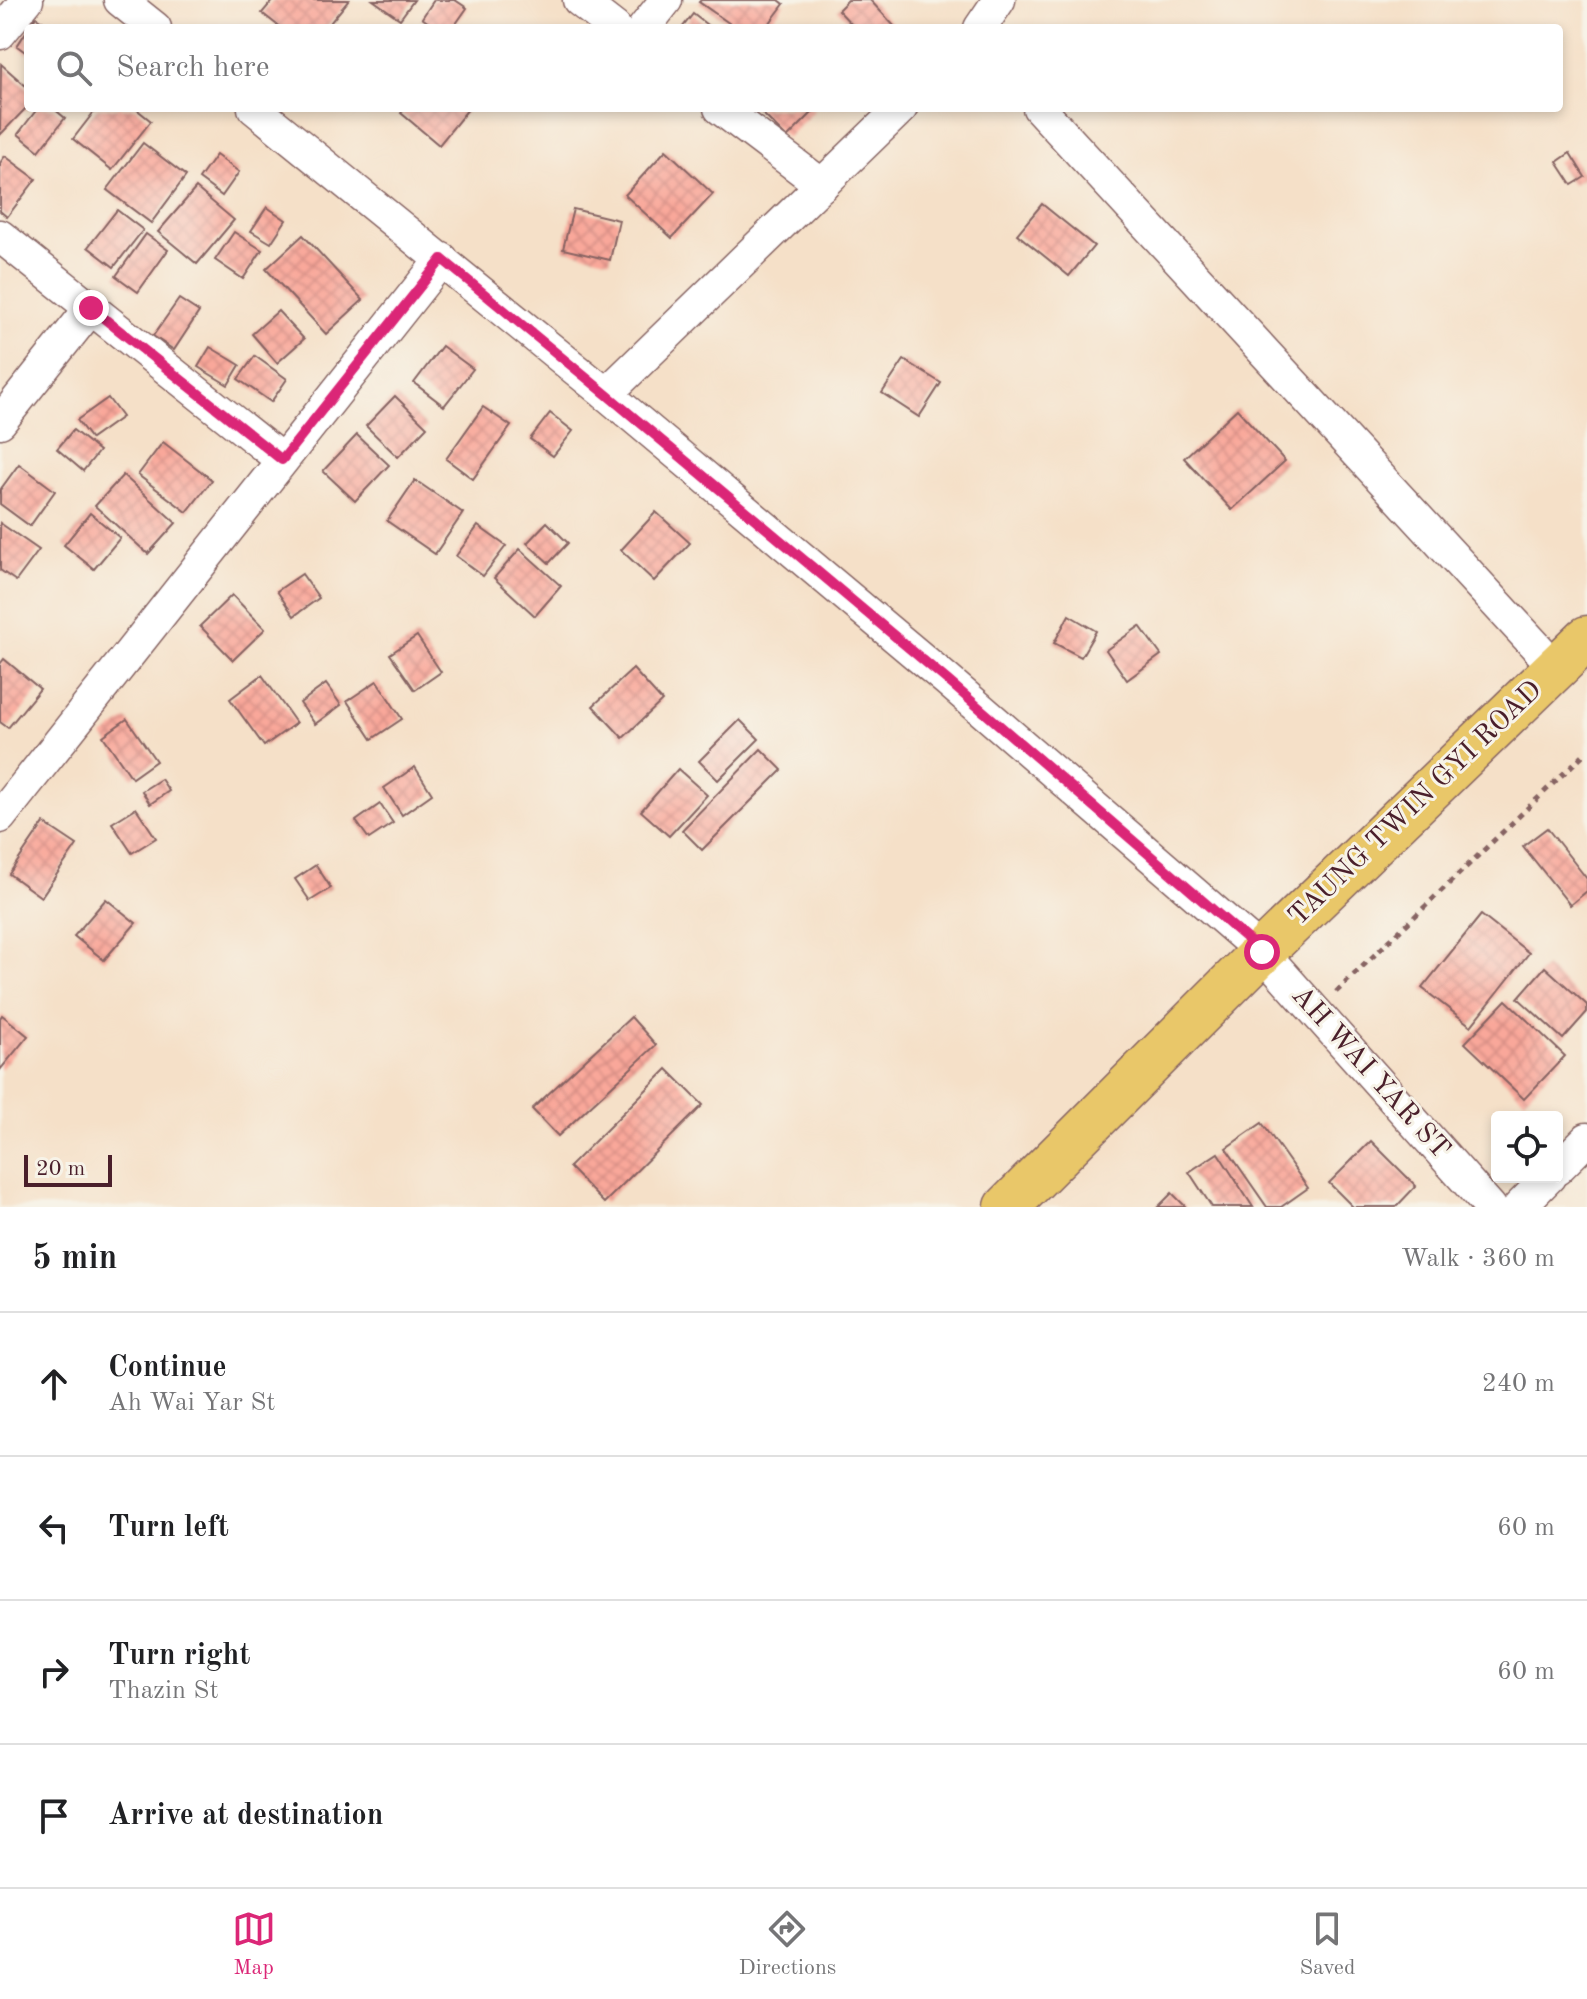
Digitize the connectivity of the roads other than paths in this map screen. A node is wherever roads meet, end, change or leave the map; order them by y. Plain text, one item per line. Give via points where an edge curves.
1 (27, 0) edge
2 (120, 0) edge
3 (579, 0) edge
4 (666, 0) edge
5 (999, 0) edge
6 (150, 24) edge
7 (610, 24) edge
8 (647, 24) edge
9 (983, 24) edge
10 (0, 33) edge
11 (259, 112) edge
12 (725, 112) edge
13 (897, 112) edge
14 (1043, 112) edge
15 (822, 185) junction
16 (0, 236) edge
17 (442, 259) junction
18 (91, 308) junction
19 (606, 394) junction
20 (0, 422) edge
21 (282, 460) junction
22 (1572, 653) edge
23 (0, 817) edge
24 (1262, 952) junction
25 (1587, 1139) edge
26 (1563, 1163) edge
27 (1543, 1183) edge
28 (1007, 1207) edge
29 (1490, 1207) edge
30 (1519, 1207) edge

1 - 10 street
2 - 6 street
3 - 7 street
4 - 8 street
5 - 9 street
11 - 17 street, AH WAI YAR ST
12 - 15 street
13 - 15 street
14 - 22 street
15 - 19 street
16 - 18 street
17 - 19 street, AH WAI YAR ST
17 - 21 street
18 - 20 street
18 - 21 street
19 - 24 street, AH WAI YAR ST
21 - 23 street
22 - 24 highway, TAUNG TWIN GYI ROAD
24 - 28 highway, TAUNG TWIN GYI ROAD
24 - 29 street, AH WAI YAR ST
25 - 26 street
27 - 30 street

